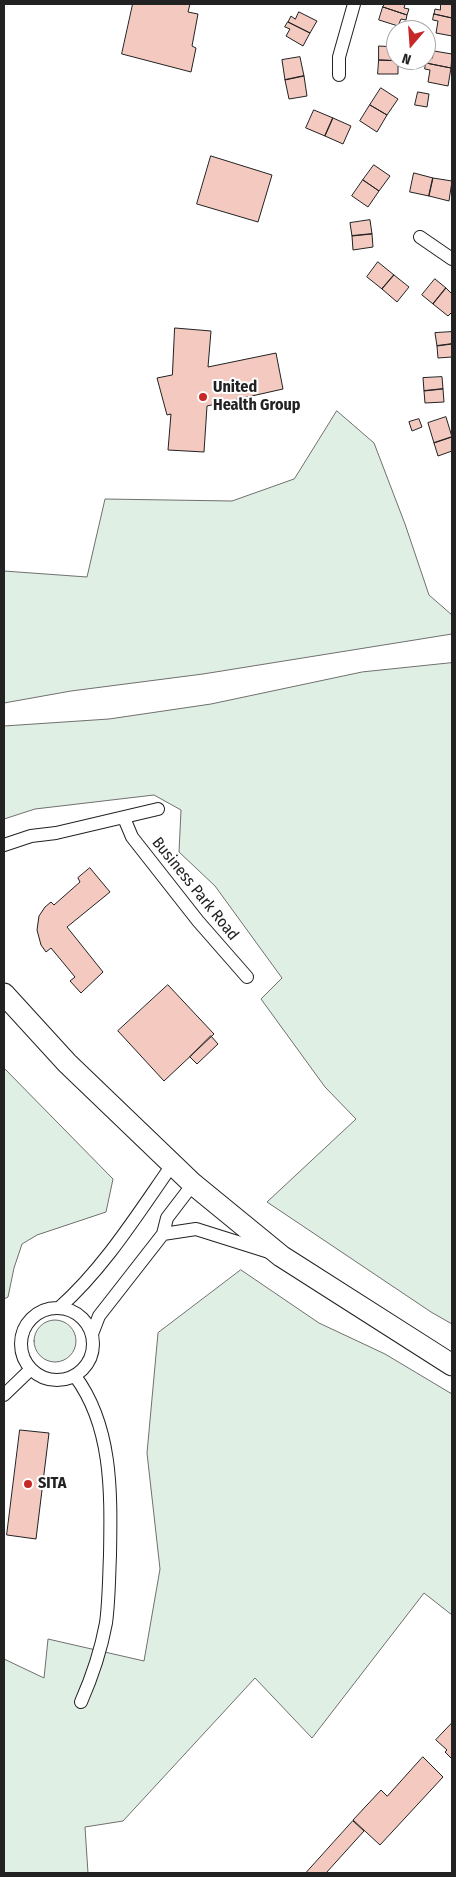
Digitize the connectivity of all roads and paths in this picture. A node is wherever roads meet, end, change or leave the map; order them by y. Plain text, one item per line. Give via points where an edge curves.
1 (354, 4) edge
2 (339, 75) dead end
3 (420, 237) dead end
4 (452, 259) edge
5 (158, 809) dead end
6 (124, 818) junction
7 (4, 845) edge
8 (247, 977) dead end
9 (4, 994) edge
10 (172, 1165) junction
11 (193, 1184) junction
12 (163, 1234) junction
13 (281, 1256) junction
14 (59, 1308) junction
15 (92, 1334) junction
16 (452, 1365) edge
17 (30, 1369) junction
18 (75, 1376) junction
19 (4, 1395) edge
20 (81, 1702) dead end

1 - 2 street via 339,57
3 - 4 street
5 - 6 street
6 - 7 street via 31,836
6 - 8 street, Business Park Road via 132,837
9 - 10 main road via 67,1063
10 - 11 main road
10 - 14 street via 115,1247 80,1290
11 - 12 street via 168,1218
11 - 13 main road
12 - 13 street via 196,1229
12 - 15 street via 99,1316
13 - 16 main road
14 - 15 street via 79,1316
14 - 17 street via 37,1314 26,1325 21,1348
15 - 18 street via 90,1358
17 - 18 street via 51,1380
17 - 19 street
18 - 20 street via 104,1440 111,1512 106,1622 92,1678

